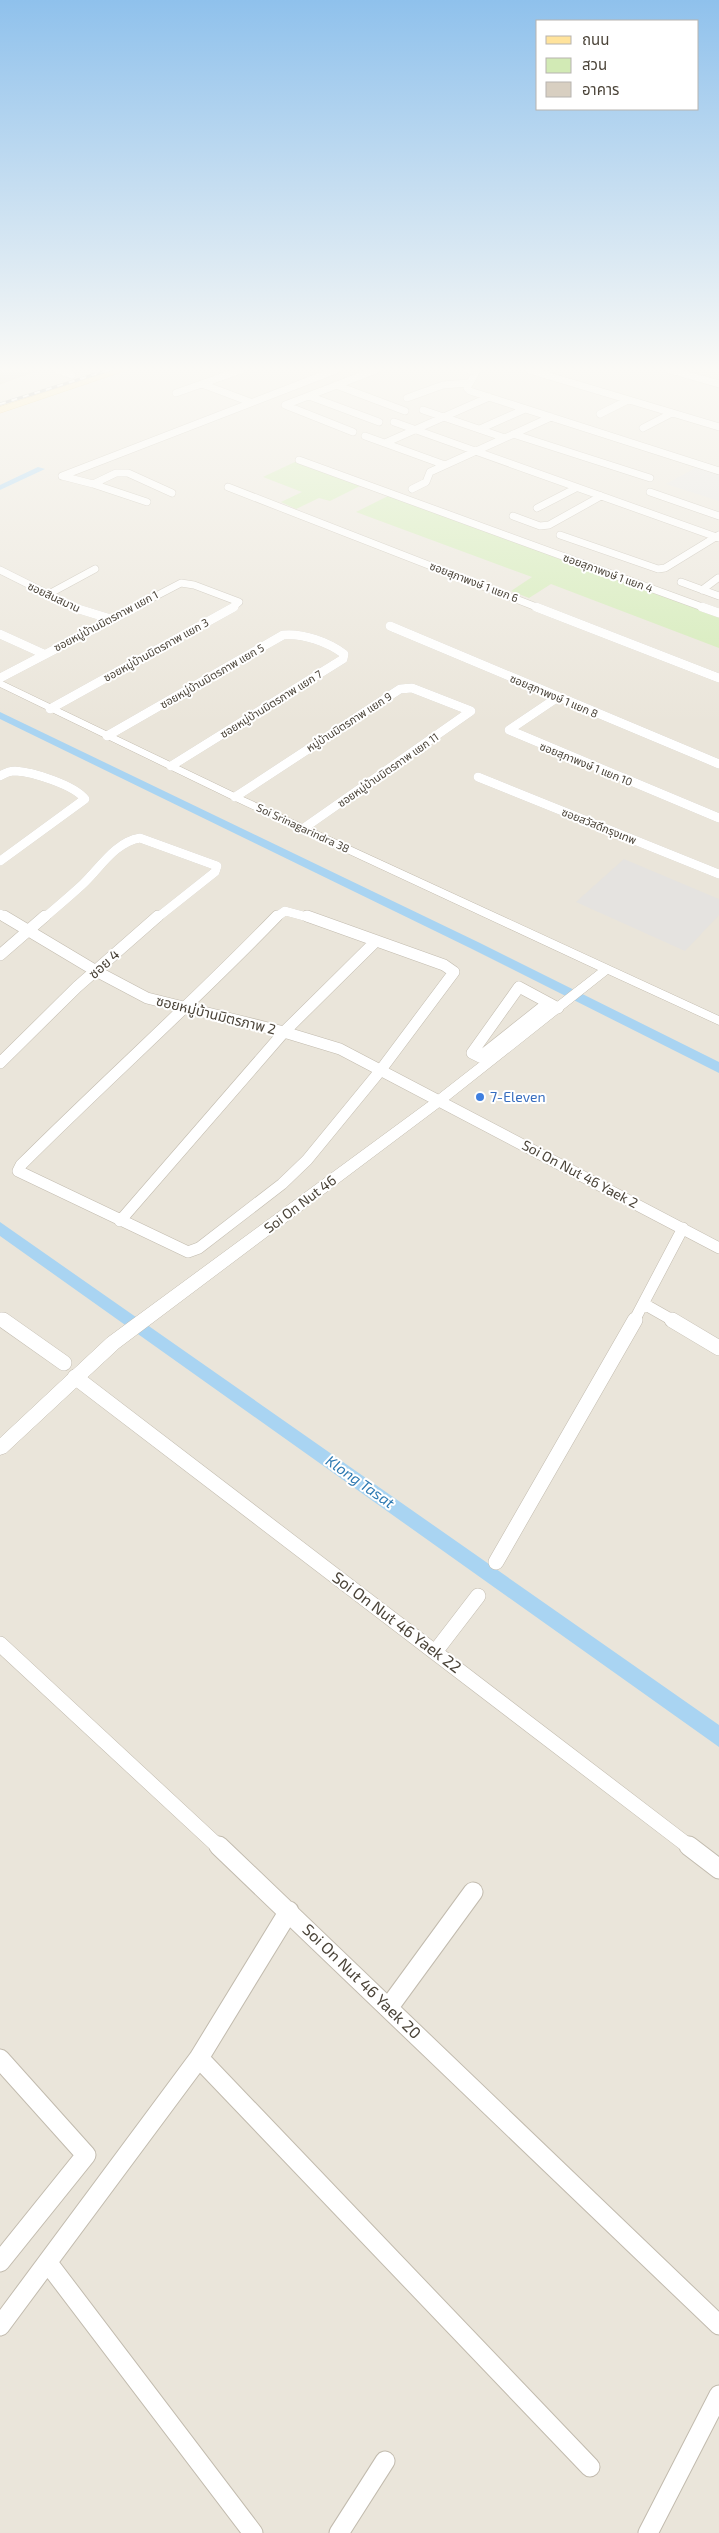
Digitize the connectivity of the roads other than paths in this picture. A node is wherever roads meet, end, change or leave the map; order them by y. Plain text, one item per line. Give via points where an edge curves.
1 (106, 488) edge
2 (161, 488) edge
3 (231, 488) edge
4 (376, 488) edge
5 (576, 488) joint
6 (650, 492) dead end
7 (172, 493) dead end
8 (601, 496) junction
9 (147, 502) dead end
10 (537, 508) dead end
11 (513, 516) dead end
12 (719, 516) edge
13 (560, 535) dead end
14 (718, 537) edge
15 (95, 569) dead end
16 (0, 570) edge
17 (718, 578) edge
18 (681, 582) dead end
19 (702, 590) junction
20 (216, 592) joint
21 (48, 595) junction
22 (719, 596) edge
23 (719, 613) edge
24 (111, 619) junction
25 (390, 626) dead end
26 (0, 634) edge
27 (319, 642) joint
28 (44, 654) junction
29 (0, 678) edge
30 (719, 678) edge
31 (0, 683) edge
32 (558, 698) junction
33 (50, 709) junction
34 (471, 711) joint
35 (107, 736) junction
36 (719, 764) edge
37 (171, 766) junction
38 (0, 776) edge
39 (478, 777) dead end
40 (235, 797) junction
41 (719, 818) edge
42 (304, 828) junction
43 (0, 860) edge
44 (719, 874) edge
45 (0, 914) edge
46 (28, 931) junction
47 (376, 941) junction
48 (0, 954) edge
49 (607, 969) junction
50 (96, 971) junction
51 (558, 1004) junction
52 (188, 1007) junction
53 (719, 1021) edge
54 (284, 1032) junction
55 (0, 1063) edge
56 (380, 1071) junction
57 (440, 1100) junction
58 (120, 1222) junction
59 (683, 1228) junction
60 (719, 1248) edge
61 (644, 1304) junction
62 (3, 1325) edge
63 (719, 1348) edge
64 (64, 1363) dead end
65 (75, 1376) junction
66 (3, 1440) edge
67 (496, 1562) dead end
68 (478, 1596) dead end
69 (0, 1644) edge
70 (435, 1652) junction
71 (719, 1869) edge
72 (473, 1892) dead end
73 (289, 1911) junction
74 (389, 2007) junction
75 (199, 2058) junction
76 (0, 2059) edge
77 (0, 2262) edge
78 (48, 2263) junction
79 (719, 2325) edge
80 (0, 2326) edge
81 (719, 2395) edge
82 (385, 2461) dead end
83 (590, 2467) dead end
84 (253, 2533) edge
85 (339, 2533) edge
86 (648, 2533) edge

1 - 9 street
2 - 7 street
3 - 30 street, ซอยสุภาพงษ์ 1 แยก 6
4 - 23 street, ซอยสุภาพงษ์ 1 แยก 4
5 - 8 street
5 - 10 street
6 - 12 street
8 - 11 street via 544,526
8 - 14 street
13 - 14 street via 658,569
15 - 21 street
16 - 21 street, ซอยสินสมาน
17 - 19 street
18 - 19 street
19 - 22 street
20 - 24 street, ซอยหมู่บ้านมิตรภาพ แยก 1 via 181,583
20 - 33 street, ซอยหมู่บ้านมิตรภาพ แยก 3 via 239,603
21 - 24 street, ซอยสินสมาน via 73,608
24 - 28 street, ซอยหมู่บ้านมิตรภาพ แยก 1
25 - 32 street, ซอยสุภาพงษ์ 1 แยก 8
26 - 28 street
27 - 35 street, ซอยหมู่บ้านมิตรภาพ แยก 5 via 296,634 283,635
27 - 37 street, ซอยหมู่บ้านมิตรภาพ แยก 7 via 341,651 345,656
28 - 29 street, ซอยหมู่บ้านมิตรภาพ แยก 1
31 - 33 street, Soi Srinagarindra 38
32 - 36 street, ซอยสุภาพงษ์ 1 แยก 8
32 - 41 street, ซอยสุภาพงษ์ 1 แยก 10 via 509,730
33 - 35 street, Soi Srinagarindra 38
34 - 40 street, หมู่บ้านมิตรภาพ แยก 9 via 412,688 400,689
34 - 42 street, ซอยหมู่บ้านมิตรภาพ แยก 11
35 - 37 street, Soi Srinagarindra 38
37 - 40 street, Soi Srinagarindra 38
38 - 43 street via 11,771 21,772 71,788 82,793 85,799
39 - 44 street, ซอยสวัสดีกรุงเทพ
40 - 42 street, Soi Srinagarindra 38
42 - 49 street, Soi Srinagarindra 38
45 - 46 street, ซอยหมู่บ้านมิตรภาพ 2
46 - 48 street
46 - 50 street, ซอยหมู่บ้านมิตรภาพ 2
46 - 50 street, ซอย 4 via 132,839 140,838 217,866 215,872 159,914
47 - 52 street via 292,911 282,912
47 - 54 street
47 - 56 street via 444,965 454,972
49 - 51 street, Soi On Nut 46
49 - 53 street, Soi Srinagarindra 38
50 - 52 street, ซอยหมู่บ้านมิตรภาพ 2 via 147,998
50 - 55 street, ซอย 4
51 - 51 street via 519,987 472,1053 480,1058
51 - 57 street, Soi On Nut 46
52 - 54 street, ซอยหมู่บ้านมิตรภาพ 2
52 - 58 street via 69,1116 18,1169 21,1174
54 - 56 street, ซอยหมู่บ้านมิตรภาพ 2 via 340,1049
54 - 58 street
56 - 57 street, ซอยหมู่บ้านมิตรภาพ 2
56 - 58 street via 323,1141 282,1184 193,1251 183,1250
57 - 59 street, Soi On Nut 46 Yaek 2
57 - 65 street, Soi On Nut 46 via 146,1318
59 - 60 street, Soi On Nut 46 Yaek 2
59 - 61 street
61 - 63 street
61 - 67 street
62 - 64 street
65 - 66 street, Soi On Nut 46
65 - 70 street, Soi On Nut 46 Yaek 22
68 - 70 street
69 - 73 street, Soi On Nut 46 Yaek 20
70 - 71 street, Soi On Nut 46 Yaek 22
72 - 74 street
73 - 74 street, Soi On Nut 46 Yaek 20
73 - 75 street
74 - 79 street, Soi On Nut 46 Yaek 20
75 - 78 street
75 - 83 street
76 - 77 street via 86,2155
78 - 80 street
78 - 84 street
81 - 86 street
82 - 85 street

